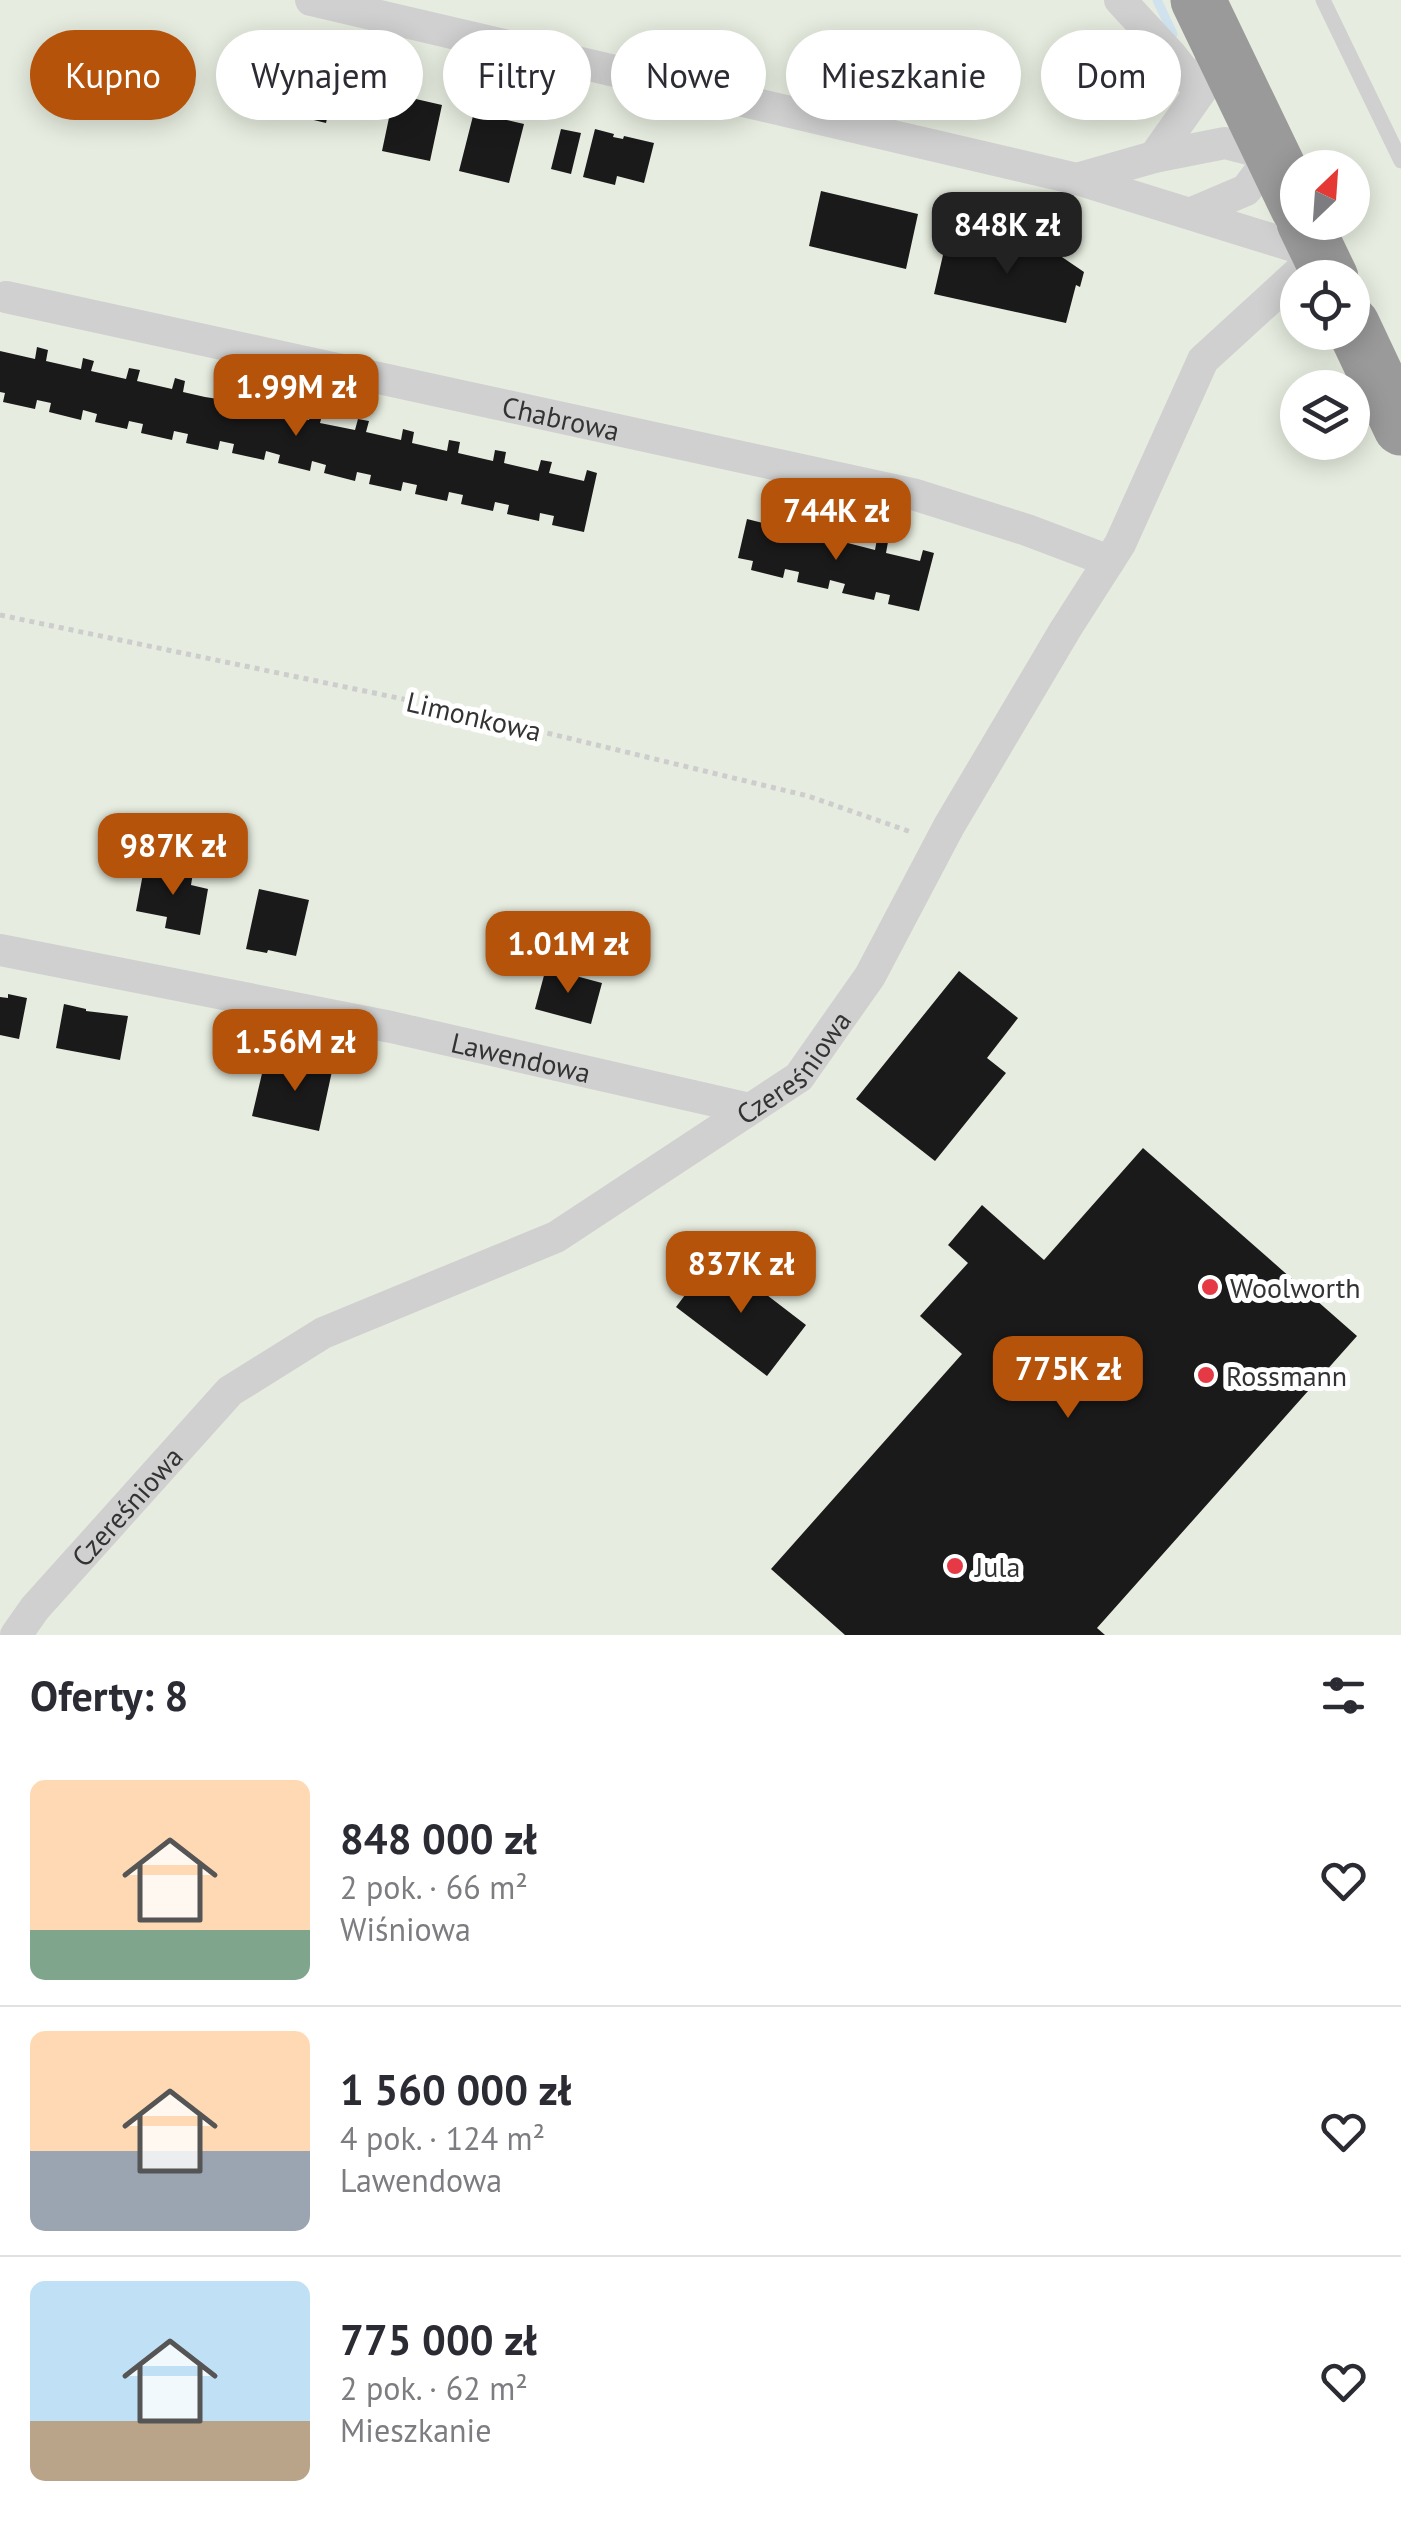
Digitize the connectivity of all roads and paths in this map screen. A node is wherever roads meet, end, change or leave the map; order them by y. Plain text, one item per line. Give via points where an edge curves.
1 (311, 0) edge
2 (1120, 0) edge
3 (1324, 0) edge
4 (1208, 21) edge
5 (1200, 92) junction
6 (1272, 155) junction
7 (1154, 157) junction
8 (1401, 161) edge
9 (1280, 172) edge
10 (1076, 179) junction
11 (1192, 213) junction
12 (1280, 233) edge
13 (1313, 240) edge
14 (6, 297) dead end
15 (1364, 350) edge
16 (1401, 428) edge
17 (1109, 561) junction
18 (0, 615) edge
19 (940, 842) junction
20 (0, 950) edge
21 (750, 1109) junction
22 (16, 1635) edge

1 - 10 street
2 - 5 street
3 - 8 lane
4 - 5 street
4 - 6 highway
5 - 7 street
6 - 7 street via 1224,143
6 - 9 highway
6 - 11 street via 1246,190
7 - 10 street
10 - 11 street
11 - 12 street
13 - 17 street, Czereśniowa via 1203,360
14 - 17 street, Chabrowa via 916,494
15 - 16 highway
17 - 19 street, Czereśniowa
18 - 19 path, Limonkowa via 503,722 808,796
19 - 21 street, Czereśniowa via 870,976 799,1077
20 - 21 street, Lawendowa via 391,1027
21 - 22 street, Czereśniowa via 556,1237 324,1333 230,1391

